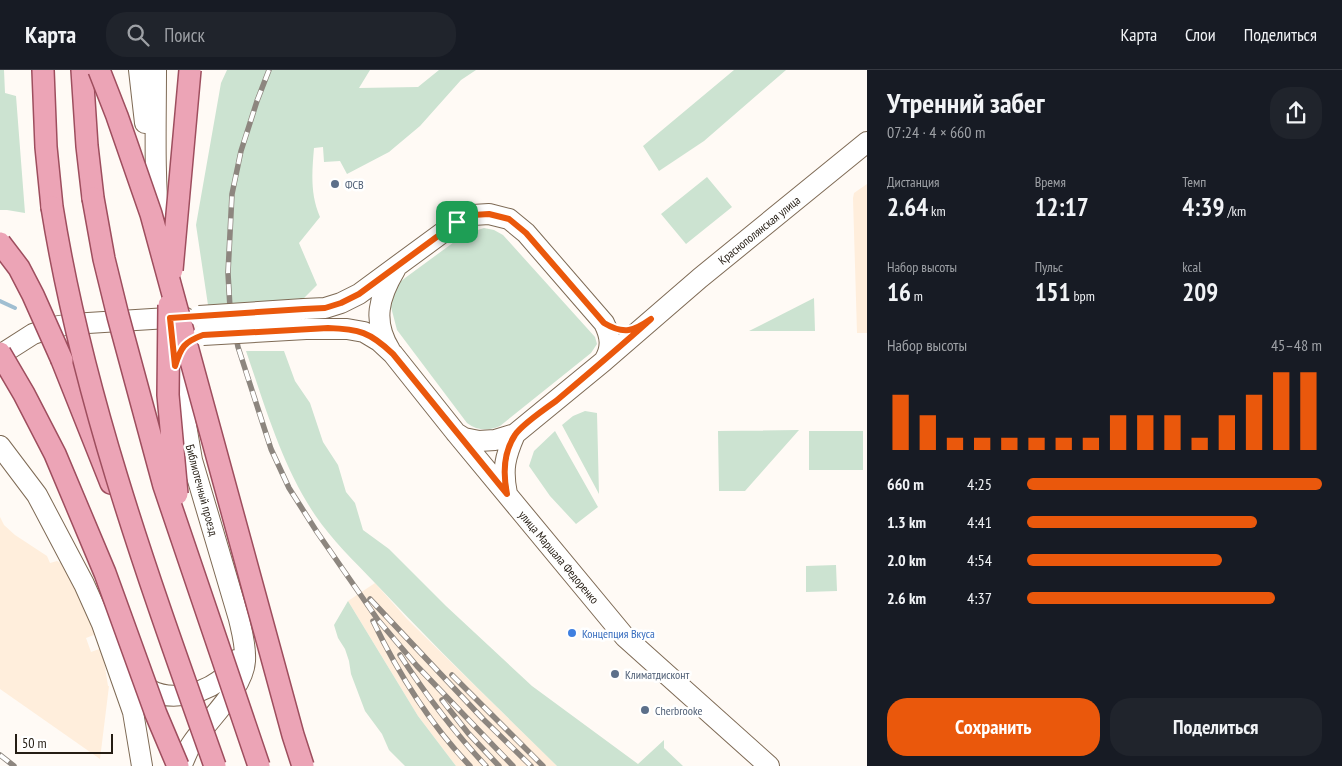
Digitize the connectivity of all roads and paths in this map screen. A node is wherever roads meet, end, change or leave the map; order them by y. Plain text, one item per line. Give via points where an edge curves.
1 (43, 70) edge
2 (82, 70) edge
3 (99, 70) edge
4 (139, 70) edge
5 (156, 70) edge
6 (190, 70) edge
7 (867, 142) edge
8 (156, 194) junction
9 (0, 243) edge
10 (400, 263) junction
11 (170, 318) junction
12 (305, 319) junction
13 (651, 319) junction
14 (604, 323) junction
15 (201, 325) junction
16 (0, 354) edge
17 (393, 354) junction
18 (604, 361) junction
19 (175, 366) junction
20 (456, 433) junction
21 (515, 434) junction
22 (2, 447) edge
23 (507, 494) junction
24 (135, 538) junction
25 (189, 561) junction
26 (102, 624) junction
27 (243, 637) junction
28 (142, 766) edge
29 (180, 766) edge
30 (215, 766) edge
31 (259, 766) edge
32 (303, 766) edge
33 (769, 766) edge

1 - 24 main road, bridge via 52,208 63,268 87,375
2 - 25 main road, bridge via 93,198 118,316 164,486
3 - 32 main road, bridge via 151,214
4 - 8 street
5 - 8 street
6 - 25 main road, bridge via 168,315 168,395 173,464
7 - 13 street, Краснополянская улица
8 - 11 street, Библиотечный проезд
9 - 24 main road, bridge via 33,295
10 - 12 street via 359,294
10 - 14 street via 457,222 473,215 489,214 509,219 526,233
10 - 17 street via 386,285 380,305 382,332
11 - 15 street
11 - 16 street via 52,327 33,334
11 - 19 street, Библиотечный проезд
12 - 15 street, bridge
12 - 17 street, улица Маршала Федоренко via 364,332
13 - 14 street, Краснополянская улица via 638,329 630,330
13 - 18 street, Краснополянская улица
14 - 18 street via 610,335 610,346
15 - 19 street via 184,345
16 - 29 main road, bridge via 55,454 105,573 156,714
17 - 20 street, улица Маршала Федоренко
18 - 21 street, Краснополянская улица
19 - 27 street, Библиотечный проезд via 192,460
20 - 21 street via 479,441
20 - 23 street, улица Маршала Федоренко
21 - 23 street via 506,455 504,482
22 - 26 street via 37,495
23 - 33 street, улица Маршала Федоренко via 625,637
24 - 30 main road, bridge
25 - 31 main road, bridge
26 - 27 street via 136,679 149,690 164,696 198,692 216,683 237,659
26 - 28 street via 134,712
27 - 29 street, Библиотечный проезд via 245,663 242,674 191,745

